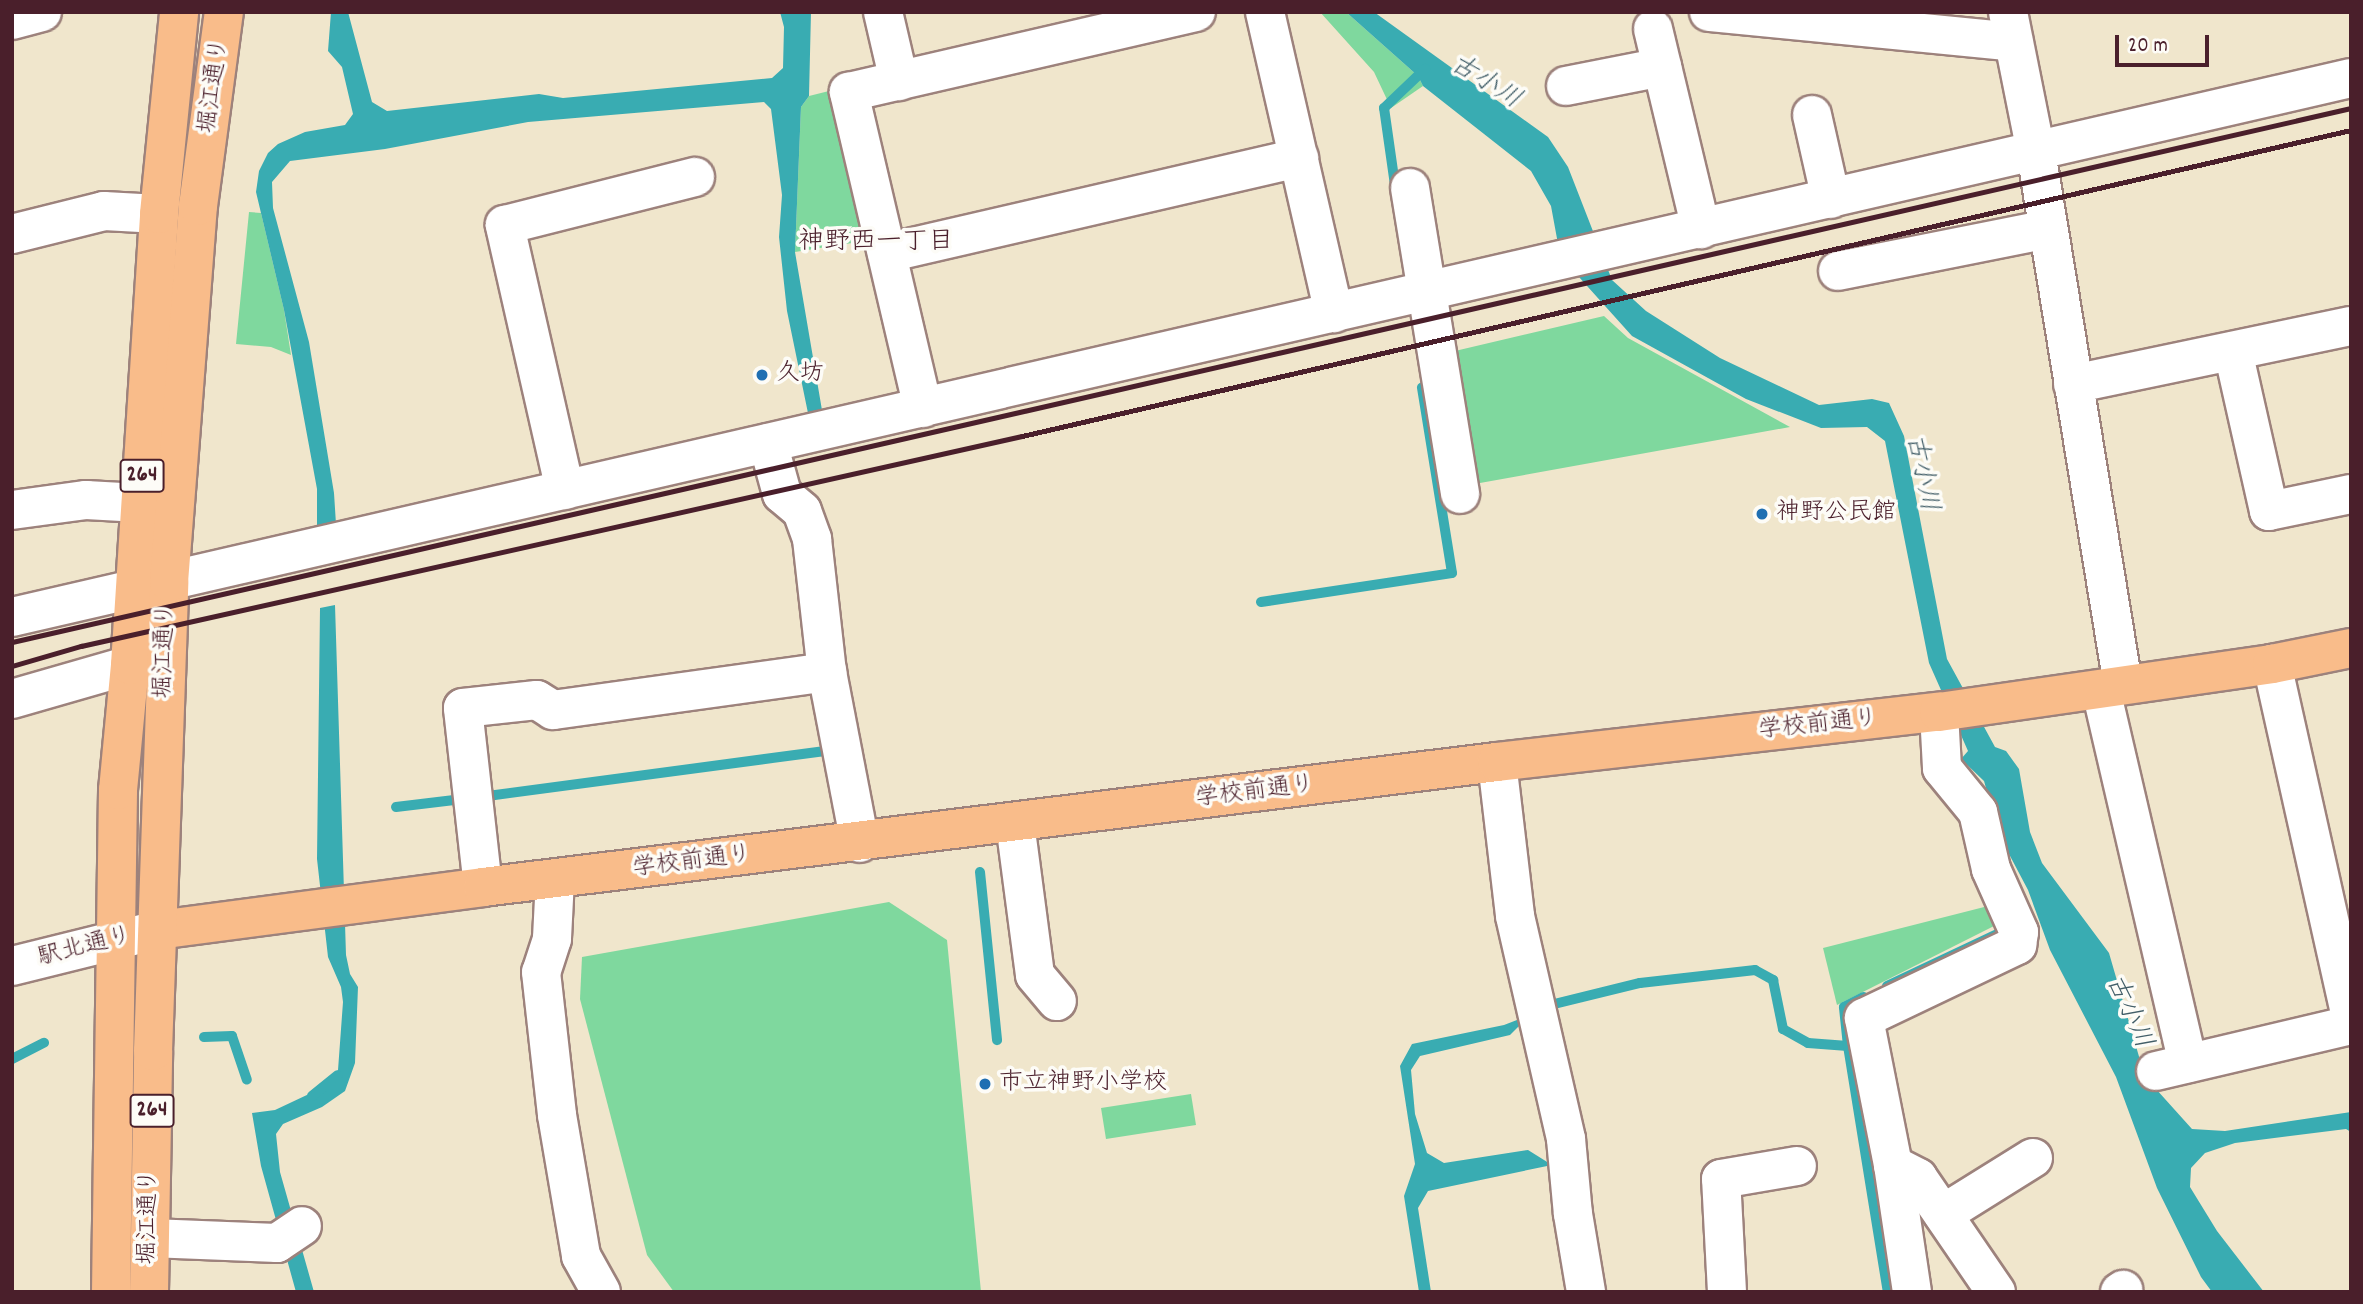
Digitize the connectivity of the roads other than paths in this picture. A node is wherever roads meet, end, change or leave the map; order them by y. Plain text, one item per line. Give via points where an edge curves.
1 (42, 12) edge
2 (179, 12) edge
3 (224, 12) edge
4 (883, 12) edge
5 (1196, 12) edge
6 (1265, 12) edge
7 (1709, 12) edge
8 (12, 20) edge
9 (2011, 27) edge
10 (1653, 29) dead end
11 (1662, 67) junction
12 (2351, 78) edge
13 (899, 81) junction
14 (1566, 86) dead end
15 (1812, 115) dead end
16 (2036, 152) junction
17 (1299, 158) junction
18 (695, 177) dead end
19 (1410, 188) dead end
20 (1831, 199) junction
21 (159, 214) junction
22 (1701, 229) junction
23 (2048, 229) junction
24 (12, 234) edge
25 (887, 253) junction
26 (1838, 271) dead end
27 (1427, 292) junction
28 (1334, 313) junction
29 (2351, 326) edge
30 (2233, 351) junction
31 (2073, 384) junction
32 (923, 408) junction
33 (768, 443) junction
34 (565, 490) junction
35 (1460, 494) dead end
36 (2351, 494) edge
37 (140, 503) junction
38 (12, 510) edge
39 (152, 586) junction
40 (12, 617) edge
41 (2351, 648) edge
42 (148, 663) junction
43 (2272, 664) junction
44 (827, 672) junction
45 (2112, 687) junction
46 (12, 699) edge
47 (1939, 712) junction
48 (1497, 762) junction
49 (1015, 823) junction
50 (860, 843) junction
51 (555, 879) junction
52 (483, 887) junction
53 (158, 930) junction
54 (114, 940) junction
55 (12, 966) edge
56 (1057, 1002) dead end
57 (2351, 1017) edge
58 (2351, 1025) edge
59 (2033, 1158) dead end
60 (1893, 1165) junction
61 (1797, 1166) dead end
62 (1943, 1214) junction
63 (290, 1234) dead end
64 (150, 1238) junction
65 (111, 1292) edge
66 (149, 1292) edge
67 (601, 1292) edge
68 (1586, 1292) edge
69 (1727, 1292) edge
70 (1912, 1292) edge
71 (1996, 1292) edge

1 - 8 street
2 - 21 main road, 堀江通り / 264
3 - 39 main road, 堀江通り / 264
4 - 13 street
5 - 13 street
6 - 17 street
7 - 9 street
9 - 16 street
10 - 11 street
11 - 14 street
11 - 22 street
12 - 16 street
13 - 25 street via 849,92
15 - 20 street
16 - 20 street
16 - 23 street
17 - 25 street
17 - 28 street
18 - 34 street via 505,225
19 - 27 street
20 - 22 street
21 - 24 street via 104,211
21 - 37 main road, 堀江通り / 264
22 - 27 street
23 - 26 street
23 - 31 street
25 - 32 street
27 - 28 street
27 - 35 street
28 - 32 street
29 - 30 street
30 - 31 street
30 - 36 street via 2269,511
31 - 45 street
32 - 33 street
33 - 34 street
33 - 44 street via 782,495 802,511 812,539
34 - 39 street
37 - 38 street via 74,500
37 - 39 main road, 堀江通り / 264
39 - 40 street
39 - 42 main road, 堀江通り / 264
41 - 43 main road, 学校前通り
42 - 46 street
42 - 53 main road, 堀江通り / 264
42 - 54 main road, 堀江通り / 264 via 118,790
43 - 45 main road, 学校前通り
43 - 57 street
44 - 50 street
44 - 52 street via 552,710 537,700 463,708
45 - 47 main road, 学校前通り
45 - 58 street via 2172,1067
47 - 48 main road, 学校前通り
47 - 60 street via 1942,768 1978,812 1991,869 2016,925 2017,945 1864,1018
48 - 49 main road, 学校前通り
48 - 68 street via 1515,916 1566,1139
49 - 50 main road, 学校前通り
49 - 56 street via 1035,975
50 - 51 main road, 学校前通り
51 - 52 main road, 学校前通り
51 - 67 street via 552,939 541,972 557,1115 581,1256
52 - 53 main road, 学校前通り
53 - 54 street, 駅北通り
53 - 64 main road, 堀江通り / 264
54 - 55 street, 駅北通り
54 - 65 main road, 堀江通り / 264
59 - 62 street
60 - 62 street via 1918,1178
60 - 70 street
61 - 69 street via 1721,1179
62 - 71 street
63 - 64 street
64 - 66 main road, 堀江通り / 264

